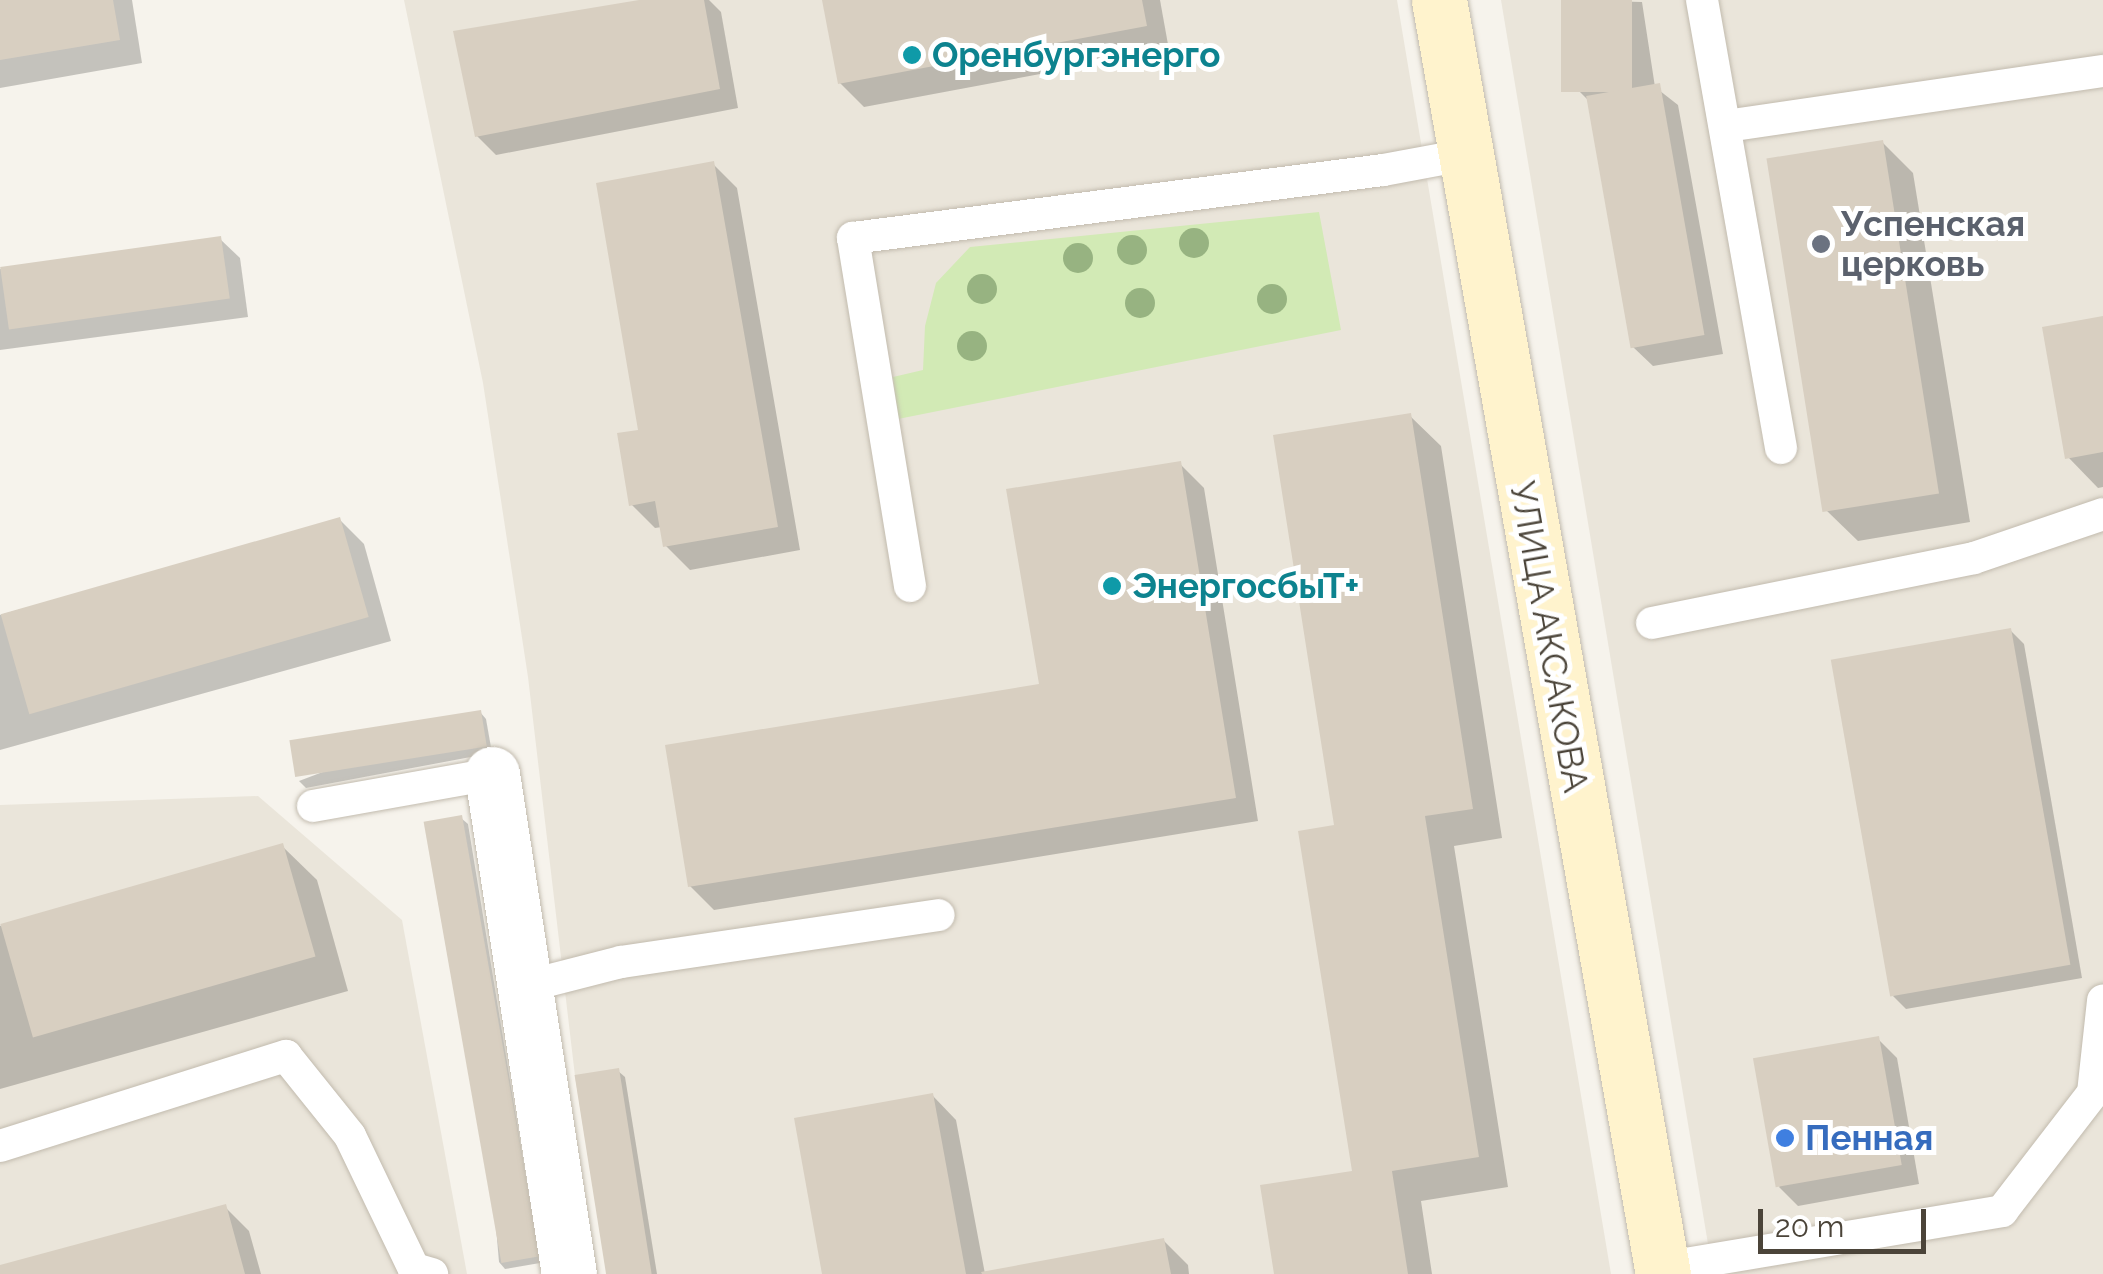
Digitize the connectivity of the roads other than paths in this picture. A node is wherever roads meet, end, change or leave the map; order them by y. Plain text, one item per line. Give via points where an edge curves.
1 (1438, 0) edge
2 (1702, 0) edge
3 (2103, 71) edge
4 (1726, 126) junction
5 (1464, 155) junction
6 (1781, 448) dead end
7 (2103, 514) edge
8 (910, 586) dead end
9 (1652, 623) dead end
10 (492, 774) joint
11 (312, 806) dead end
12 (939, 915) dead end
13 (526, 986) junction
14 (2103, 1001) edge
15 (2098, 1092) edge
16 (0, 1146) edge
17 (1663, 1271) edge
18 (418, 1272) edge
19 (569, 1274) edge

1 - 5 main road, УЛИЦА АКСАКОВА
2 - 4 lane
3 - 4 lane
4 - 6 lane
5 - 8 lane via 853,238
5 - 17 main road, УЛИЦА АКСАКОВА
7 - 9 lane via 1974,558
10 - 11 lane
10 - 13 street
12 - 13 lane via 621,962
13 - 19 street
14 - 15 lane
15 - 17 lane via 2002,1211
16 - 18 lane via 286,1056 350,1136

